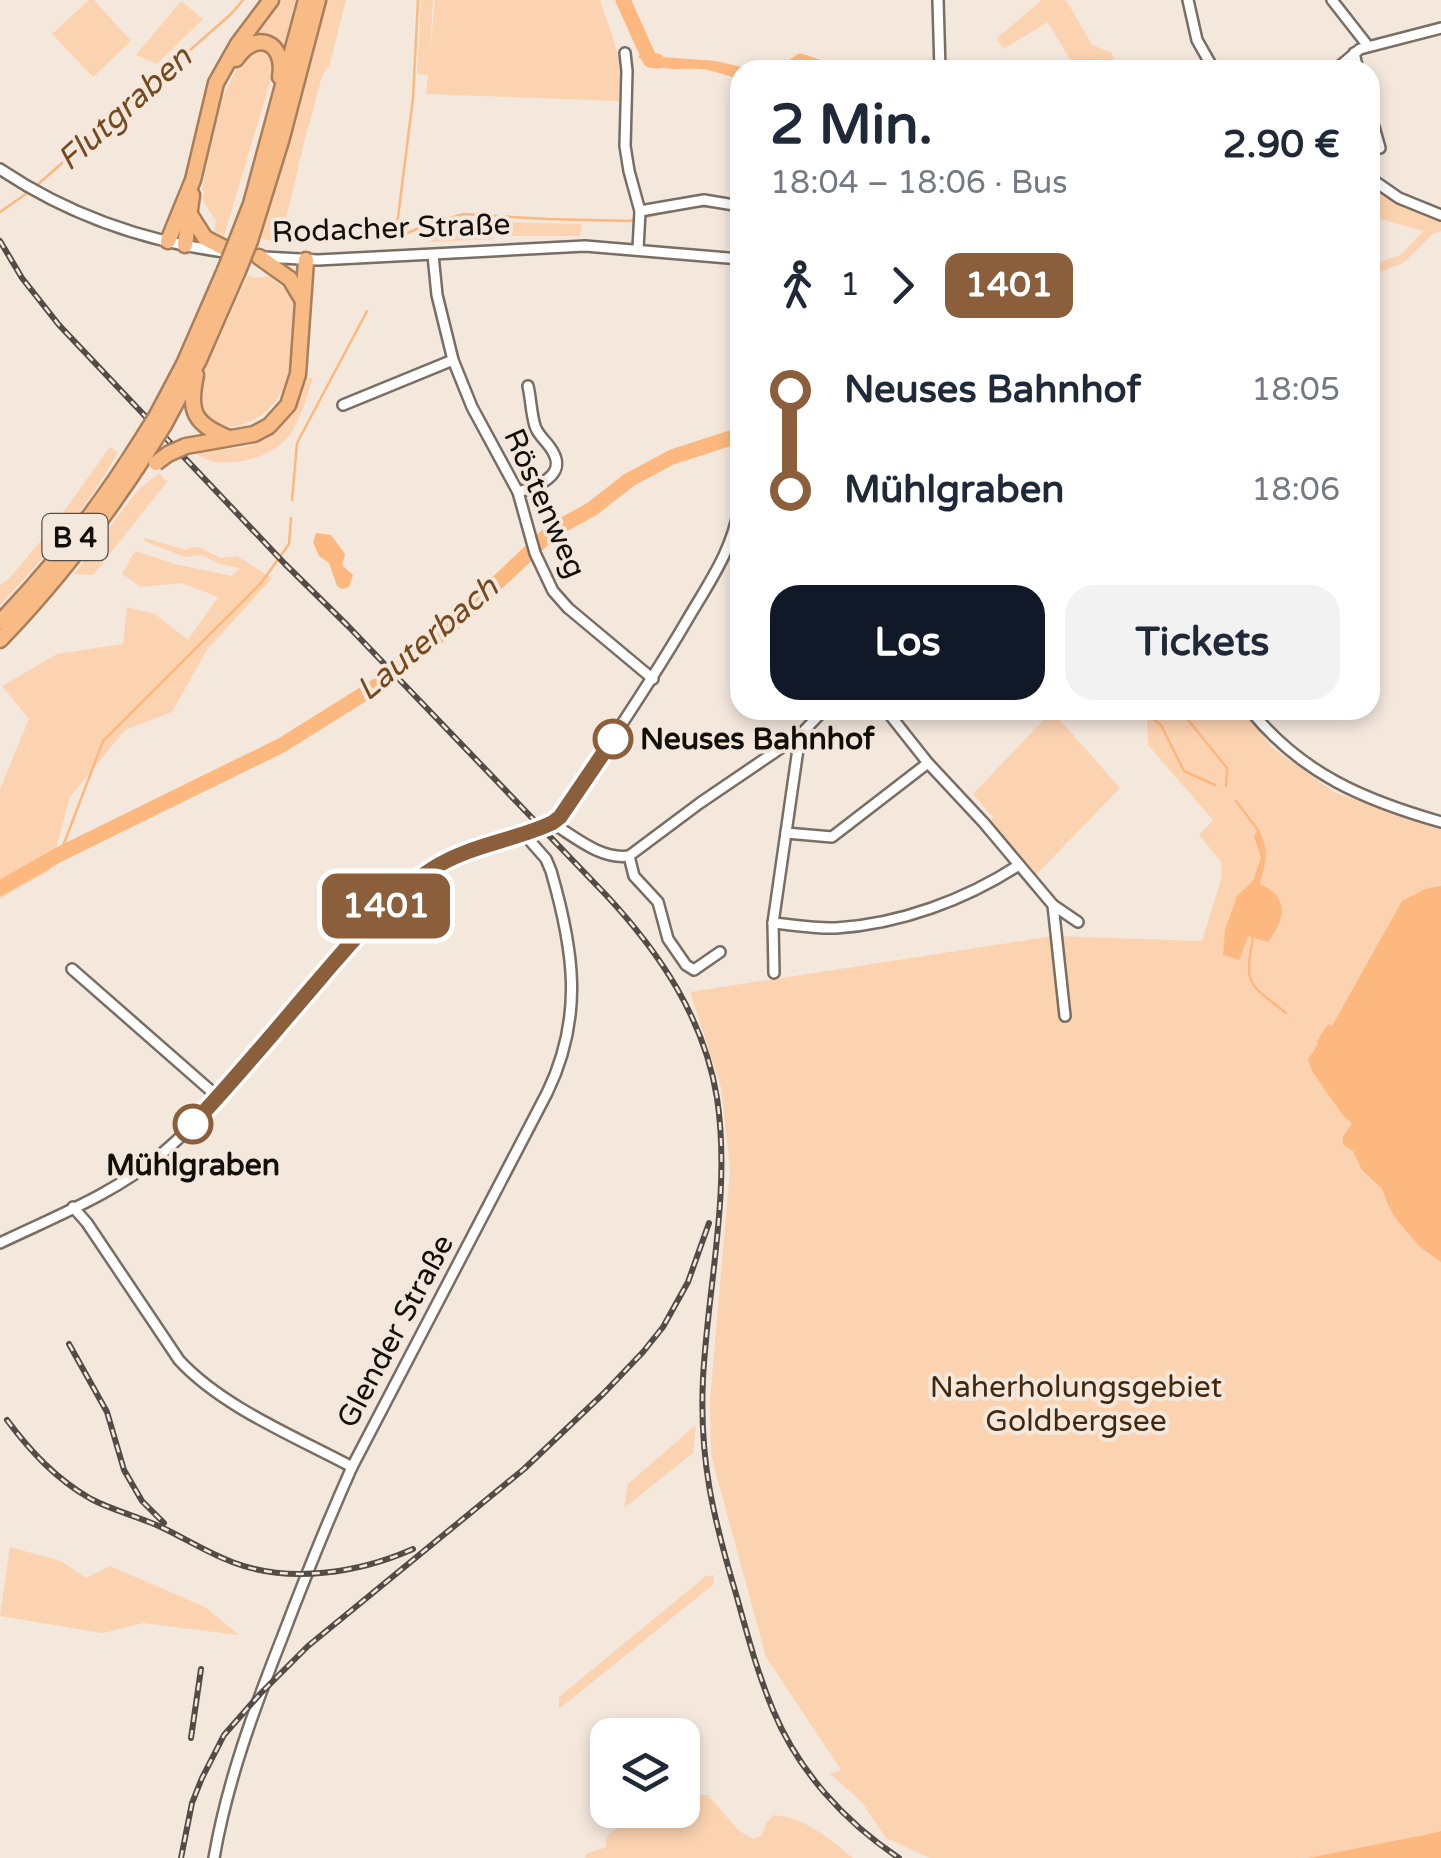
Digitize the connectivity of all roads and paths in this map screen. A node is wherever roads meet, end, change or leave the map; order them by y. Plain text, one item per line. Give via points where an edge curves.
1 (271, 0) edge
2 (306, 0) edge
3 (318, 0) edge
4 (938, 0) edge
5 (1188, 0) edge
6 (1332, 0) edge
7 (1441, 28) edge
8 (1368, 46) junction
9 (625, 53) dead end
10 (1354, 53) junction
11 (940, 60) edge
12 (1208, 60) edge
13 (1346, 60) edge
14 (1356, 60) edge
15 (211, 106) junction
16 (269, 137) junction
17 (0, 169) edge
18 (193, 180) junction
19 (1380, 185) edge
20 (730, 204) edge
21 (1441, 215) edge
22 (191, 216) junction
23 (641, 216) junction
24 (168, 240) junction
25 (185, 245) junction
26 (241, 245) junction
27 (638, 249) junction
28 (433, 255) junction
29 (259, 257) junction
30 (730, 258) edge
31 (306, 260) junction
32 (231, 271) junction
33 (302, 299) junction
34 (199, 360) junction
35 (453, 360) junction
36 (528, 386) dead end
37 (343, 405) dead end
38 (160, 421) junction
39 (230, 439) junction
40 (148, 453) junction
41 (518, 492) junction
42 (730, 544) edge
43 (0, 622) edge
44 (0, 640) edge
45 (653, 679) junction
46 (814, 720) edge
47 (894, 720) edge
48 (1259, 720) edge
49 (800, 734) junction
50 (928, 763) junction
51 (1441, 822) edge
52 (552, 823) junction
53 (786, 833) junction
54 (524, 834) junction
55 (629, 856) junction
56 (1019, 865) junction
57 (1054, 905) junction
58 (773, 922) junction
59 (1078, 922) dead end
60 (720, 952) dead end
61 (72, 969) dead end
62 (774, 974) dead end
63 (1065, 1016) dead end
64 (218, 1098) junction
65 (74, 1207) junction
66 (0, 1244) edge
67 (352, 1466) junction
68 (214, 1858) edge

1 - 15 highway via 226,62
2 - 16 highway, B 4
3 - 26 highway, B 4 via 281,141
4 - 11 street
5 - 12 street
6 - 8 street
7 - 8 street
8 - 10 street
9 - 23 street via 626,157
10 - 13 street
10 - 14 street
15 - 16 highway via 242,50 266,43 282,65
15 - 18 highway
16 - 26 highway, B 4
17 - 24 street, Rodacher Straße via 99,221
18 - 22 highway
18 - 24 highway
19 - 21 street
20 - 23 street via 704,200
22 - 25 highway
22 - 26 highway via 205,238
23 - 27 street
24 - 25 street, Rodacher Straße
25 - 26 street, Rodacher Straße
26 - 29 street, Rodacher Straße
26 - 32 highway, B 4, bridge
27 - 28 street, Rodacher Straße
27 - 30 street, Rodacher Straße
28 - 31 street, Rodacher Straße
28 - 35 street, Röstenweg
29 - 31 street, Rodacher Straße
29 - 33 highway via 290,279
31 - 33 highway
32 - 34 highway, B 4
32 - 38 highway, B 4
33 - 39 highway via 298,374 288,404 269,426
34 - 38 highway, B 4
34 - 39 highway via 194,412 204,426
35 - 37 street
35 - 41 street, Röstenweg
36 - 41 street via 536,429 557,465 546,482
38 - 40 highway, B 4, bridge
39 - 40 highway, bridge
40 - 43 highway, B 4
40 - 44 highway, B 4
41 - 45 street, Röstenweg via 553,591
42 - 45 street
45 - 52 street
46 - 49 street
47 - 50 street
48 - 51 street via 1327,778
49 - 53 street
49 - 55 street
50 - 53 street via 832,836
50 - 56 street
52 - 54 street
52 - 55 street via 601,852
53 - 58 street
54 - 64 street via 451,858 398,894
54 - 67 street, Glender Straße via 551,871 569,952 572,1004 564,1052
55 - 60 street via 686,964 694,970
56 - 57 street
56 - 58 street via 979,889 915,913 836,928
57 - 59 street
57 - 63 street
58 - 62 street
61 - 64 street
64 - 65 street via 158,1157
65 - 66 street
65 - 67 street via 195,1378
67 - 68 street, Glender Straße via 260,1694

